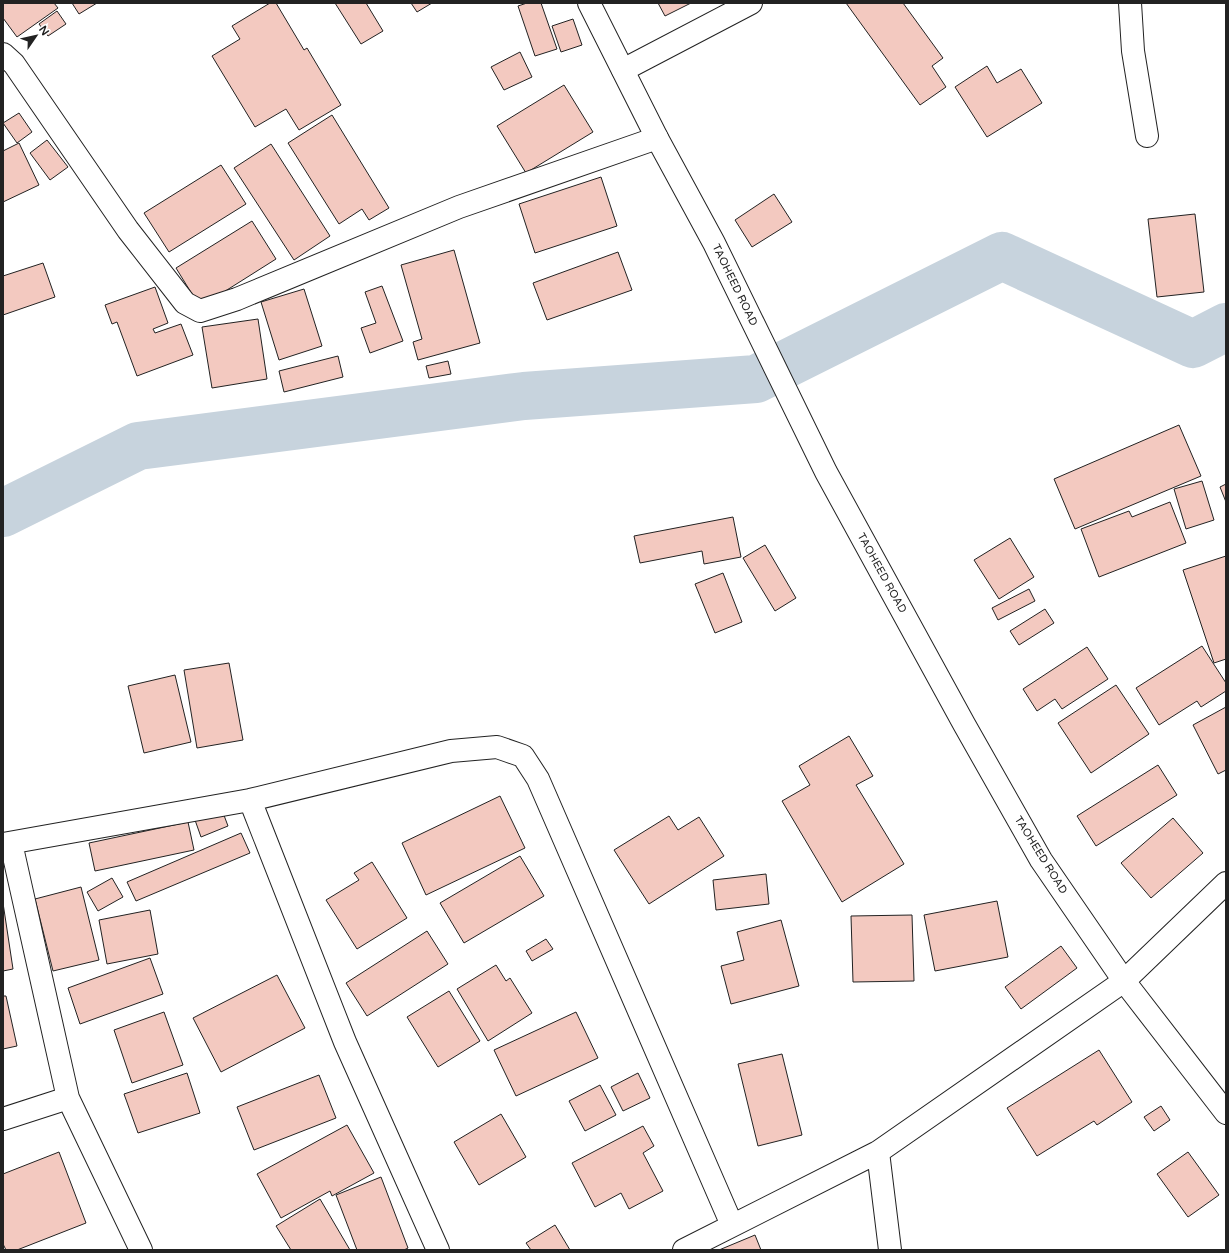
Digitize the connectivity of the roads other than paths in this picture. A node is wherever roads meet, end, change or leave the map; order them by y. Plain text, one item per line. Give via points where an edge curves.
1 (589, 3) edge
2 (751, 3) edge
3 (1130, 3) edge
4 (3, 54) edge
5 (623, 70) junction
6 (1147, 136) dead end
7 (657, 138) junction
8 (250, 800) junction
9 (7, 844) edge
10 (1226, 884) edge
11 (1124, 981) junction
12 (68, 1098) junction
13 (1226, 1113) edge
14 (3, 1119) edge
15 (878, 1152) junction
16 (732, 1225) junction
17 (141, 1250) edge
18 (438, 1250) edge
19 (684, 1250) edge
20 (890, 1250) edge

1 - 5 street, TAOHEED ROAD
2 - 5 street
3 - 6 street via 1133,51
4 - 7 street via 14,64 128,230 185,303 200,311 237,299 459,207
5 - 7 street, TAOHEED ROAD
7 - 11 street, TAOHEED ROAD via 714,243 826,472 960,717 1041,860
8 - 9 street
8 - 16 street via 451,751 497,747 523,756 538,779
8 - 18 street via 345,1042
9 - 12 street
10 - 11 street
11 - 13 street, TAOHEED ROAD
11 - 15 street
12 - 14 street
12 - 17 street
15 - 16 street
15 - 20 street
16 - 19 street

